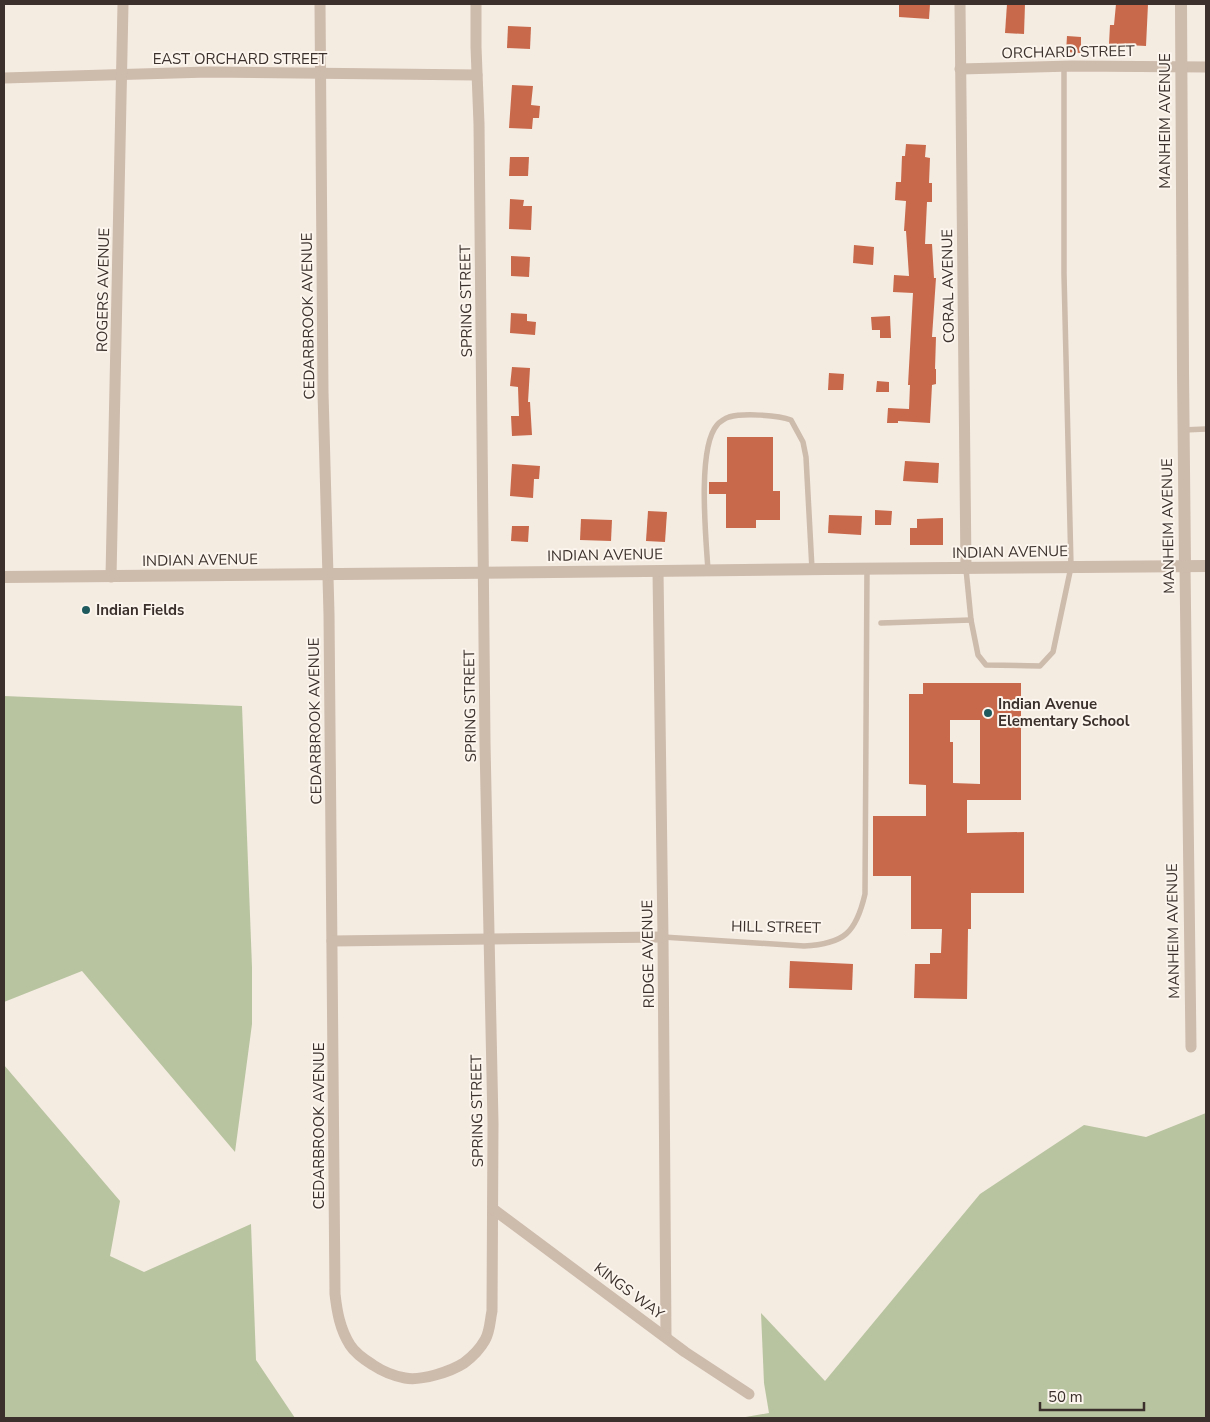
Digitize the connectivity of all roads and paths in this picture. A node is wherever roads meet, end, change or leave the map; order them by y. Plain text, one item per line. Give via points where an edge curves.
1 (123, 4) edge
2 (320, 4) edge
3 (476, 4) edge
4 (960, 4) edge
5 (1181, 4) edge
6 (1206, 66) edge
7 (1064, 67) junction
8 (1181, 67) junction
9 (960, 69) junction
10 (320, 73) junction
11 (122, 74) junction
12 (477, 75) junction
13 (4, 78) edge
14 (1206, 429) edge
15 (1184, 430) junction
16 (1206, 566) edge
17 (1071, 567) junction
18 (1185, 567) junction
19 (867, 568) junction
20 (812, 569) junction
21 (966, 569) junction
22 (708, 570) junction
23 (658, 571) junction
24 (484, 573) junction
25 (327, 575) junction
26 (4, 577) edge
27 (111, 577) junction
28 (971, 620) junction
29 (881, 623) dead end
30 (663, 937) junction
31 (489, 939) junction
32 (332, 941) junction
33 (1191, 1047) dead end
34 (493, 1208) junction
35 (666, 1337) junction
36 (430, 1376) joint
37 (749, 1394) dead end

1 - 11 street, ROGERS AVENUE
2 - 10 street, CEDARBROOK AVENUE
3 - 12 street, SPRING STREET
4 - 9 street, CORAL AVENUE
5 - 8 street, MANHEIM AVENUE
6 - 8 street, ORCHARD STREET
7 - 8 street, ORCHARD STREET
7 - 9 street, ORCHARD STREET
7 - 17 lane via 1064,284
8 - 15 street, MANHEIM AVENUE
9 - 21 street, CORAL AVENUE
10 - 11 street, EAST ORCHARD STREET
10 - 12 street, EAST ORCHARD STREET
10 - 25 street, CEDARBROOK AVENUE
11 - 13 street, EAST ORCHARD STREET
11 - 27 street, ROGERS AVENUE
12 - 24 street, SPRING STREET
14 - 15 lane
15 - 18 street, MANHEIM AVENUE
16 - 18 street, INDIAN AVENUE
17 - 18 street, INDIAN AVENUE
17 - 21 street, INDIAN AVENUE
17 - 28 lane via 1053,652 1040,666 986,665 978,656
18 - 33 street, MANHEIM AVENUE
19 - 20 street, INDIAN AVENUE
19 - 21 street, INDIAN AVENUE
19 - 30 lane, HILL STREET via 865,894 854,925 846,935 820,945
20 - 22 street, INDIAN AVENUE
20 - 22 lane via 803,442 791,420 755,415 729,417 716,425 710,438 704,480
21 - 28 lane
22 - 23 street, INDIAN AVENUE
23 - 24 street, INDIAN AVENUE
23 - 30 street, RIDGE AVENUE
24 - 25 street, INDIAN AVENUE
24 - 31 street, SPRING STREET
25 - 27 street, INDIAN AVENUE
25 - 32 street, CEDARBROOK AVENUE
26 - 27 street, INDIAN AVENUE
28 - 29 lane
30 - 31 street, HILL STREET
30 - 35 street, RIDGE AVENUE
31 - 32 street, HILL STREET
31 - 34 street, SPRING STREET
32 - 36 street, CEDARBROOK AVENUE via 335,1294 338,1319 350,1347 365,1360 406,1378
34 - 35 street, KINGS WAY
34 - 36 street, SPRING STREET via 492,1311 486,1339 464,1363
35 - 37 street, KINGS WAY

